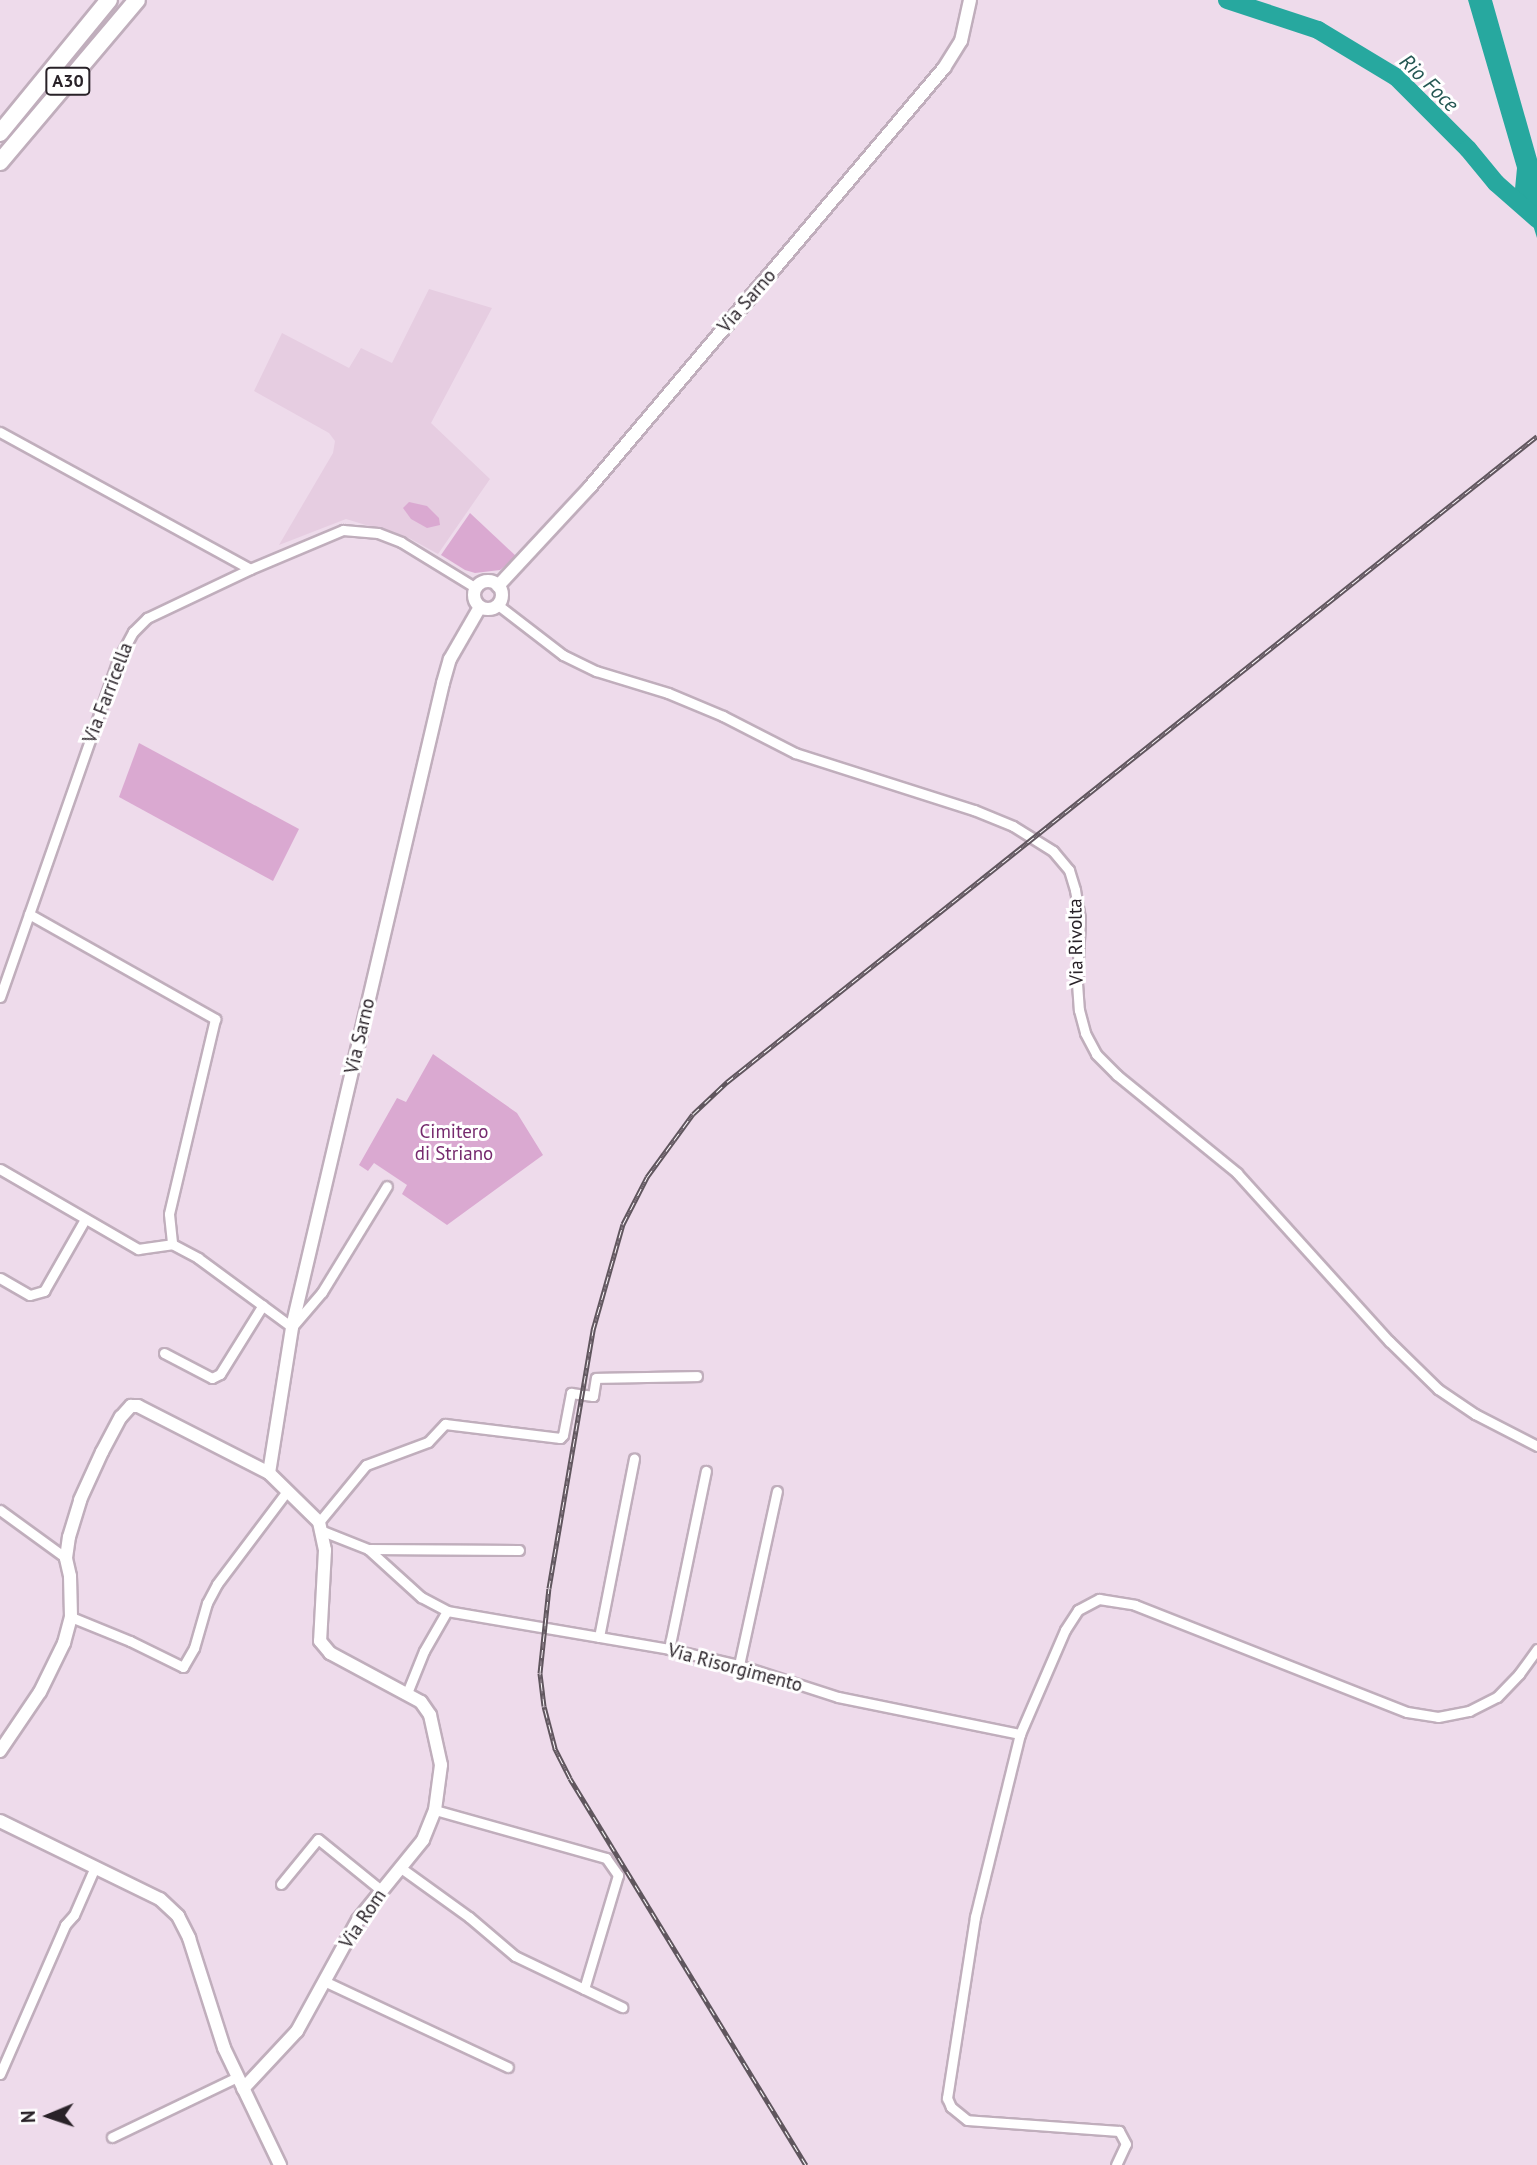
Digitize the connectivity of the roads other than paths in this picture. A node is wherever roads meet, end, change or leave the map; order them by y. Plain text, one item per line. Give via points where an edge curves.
1 (109, 0) edge
2 (137, 0) edge
3 (971, 0) edge
4 (0, 133) edge
5 (0, 162) edge
6 (0, 432) edge
7 (250, 569) junction
8 (498, 586) junction
9 (476, 588) junction
10 (498, 605) junction
11 (480, 607) junction
12 (29, 914) junction
13 (0, 997) edge
14 (0, 1169) edge
15 (387, 1186) dead end
16 (85, 1219) junction
17 (172, 1244) junction
18 (0, 1278) edge
19 (263, 1305) junction
20 (292, 1327) junction
21 (164, 1353) dead end
22 (697, 1376) dead end
23 (1537, 1446) edge
24 (634, 1458) dead end
25 (706, 1471) dead end
26 (269, 1473) junction
27 (287, 1491) junction
28 (777, 1491) dead end
29 (0, 1510) edge
30 (319, 1526) junction
31 (368, 1549) junction
32 (519, 1550) dead end
33 (66, 1558) junction
34 (447, 1611) junction
35 (71, 1617) junction
36 (599, 1637) junction
37 (669, 1649) junction
38 (1537, 1649) edge
39 (739, 1665) junction
40 (407, 1693) junction
41 (1020, 1734) junction
42 (0, 1751) edge
43 (435, 1810) junction
44 (0, 1821) edge
45 (95, 1867) junction
46 (401, 1868) junction
47 (281, 1884) dead end
48 (381, 1890) junction
49 (324, 1981) junction
50 (584, 1989) junction
51 (622, 2007) dead end
52 (508, 2067) dead end
53 (0, 2074) edge
54 (240, 2083) junction
55 (112, 2137) dead end
56 (280, 2165) edge
57 (1116, 2165) edge

1 - 4 highway, A30
2 - 5 highway, A30
3 - 8 main road, Via Sarno via 961,41 944,68 590,487
6 - 7 street
7 - 9 street, Via Farricella via 343,530 366,531 401,542
7 - 12 street, Via Farricella via 147,618 133,632 118,660
8 - 9 main road via 486,582
8 - 10 main road via 502,597
9 - 11 main road via 474,596
10 - 11 main road
10 - 23 street, Via Rivolta via 564,655 596,671 668,693 794,753 974,810 1013,826 1053,851 1069,870 1075,890 1080,919 1079,1010 1096,1054 1237,1173 1438,1389
11 - 20 main road, Via Sarno via 450,659 443,683
12 - 13 street, Via Farricella
12 - 17 street via 215,1019 169,1213
14 - 16 street
15 - 20 street via 322,1292
16 - 17 street via 138,1250
16 - 18 street via 44,1291 30,1295
17 - 19 street
19 - 20 street
19 - 21 street via 220,1374 212,1378
20 - 26 main road, Via Sarno
22 - 30 street via 596,1378 593,1396 571,1393 560,1438 445,1424 428,1443 366,1465
24 - 36 street
25 - 37 street
26 - 27 main road, Via Risorgimento
26 - 33 main road, Via Risorgimento via 131,1406 121,1417 80,1500
27 - 30 main road, Via Risorgimento
27 - 35 street via 217,1584 187,1665 178,1666
28 - 39 street
29 - 33 street
30 - 31 street, Via Risorgimento
30 - 40 main road, Via Rom via 325,1550 320,1641 330,1653
31 - 32 street
31 - 34 street, Via Risorgimento via 421,1597
33 - 35 main road
34 - 36 street, Via Risorgimento
34 - 40 street
35 - 42 main road via 52,1669
36 - 37 street, Via Risorgimento
37 - 39 street, Via Risorgimento
38 - 41 street via 1497,1697 1469,1711 1438,1717 1407,1712 1135,1605 1099,1599 1078,1610 1071,1620
39 - 41 street, Via Risorgimento via 838,1697
40 - 43 main road, Via Rom via 430,1714 436,1734 441,1765
41 - 57 street via 975,1917 947,2098 967,2120 1119,2132 1126,2144
43 - 46 main road, Via Rom via 423,1840
43 - 50 street via 606,1858 618,1875
44 - 45 main road
45 - 53 street
45 - 54 main road via 160,1899 178,1916
46 - 48 main road, Via Rom
46 - 50 street via 515,1956
47 - 48 street via 317,1839
48 - 49 main road, Via Rom via 358,1920
49 - 52 street
49 - 54 main road, Via Rom via 297,2031
50 - 51 street
54 - 55 street
54 - 56 main road

